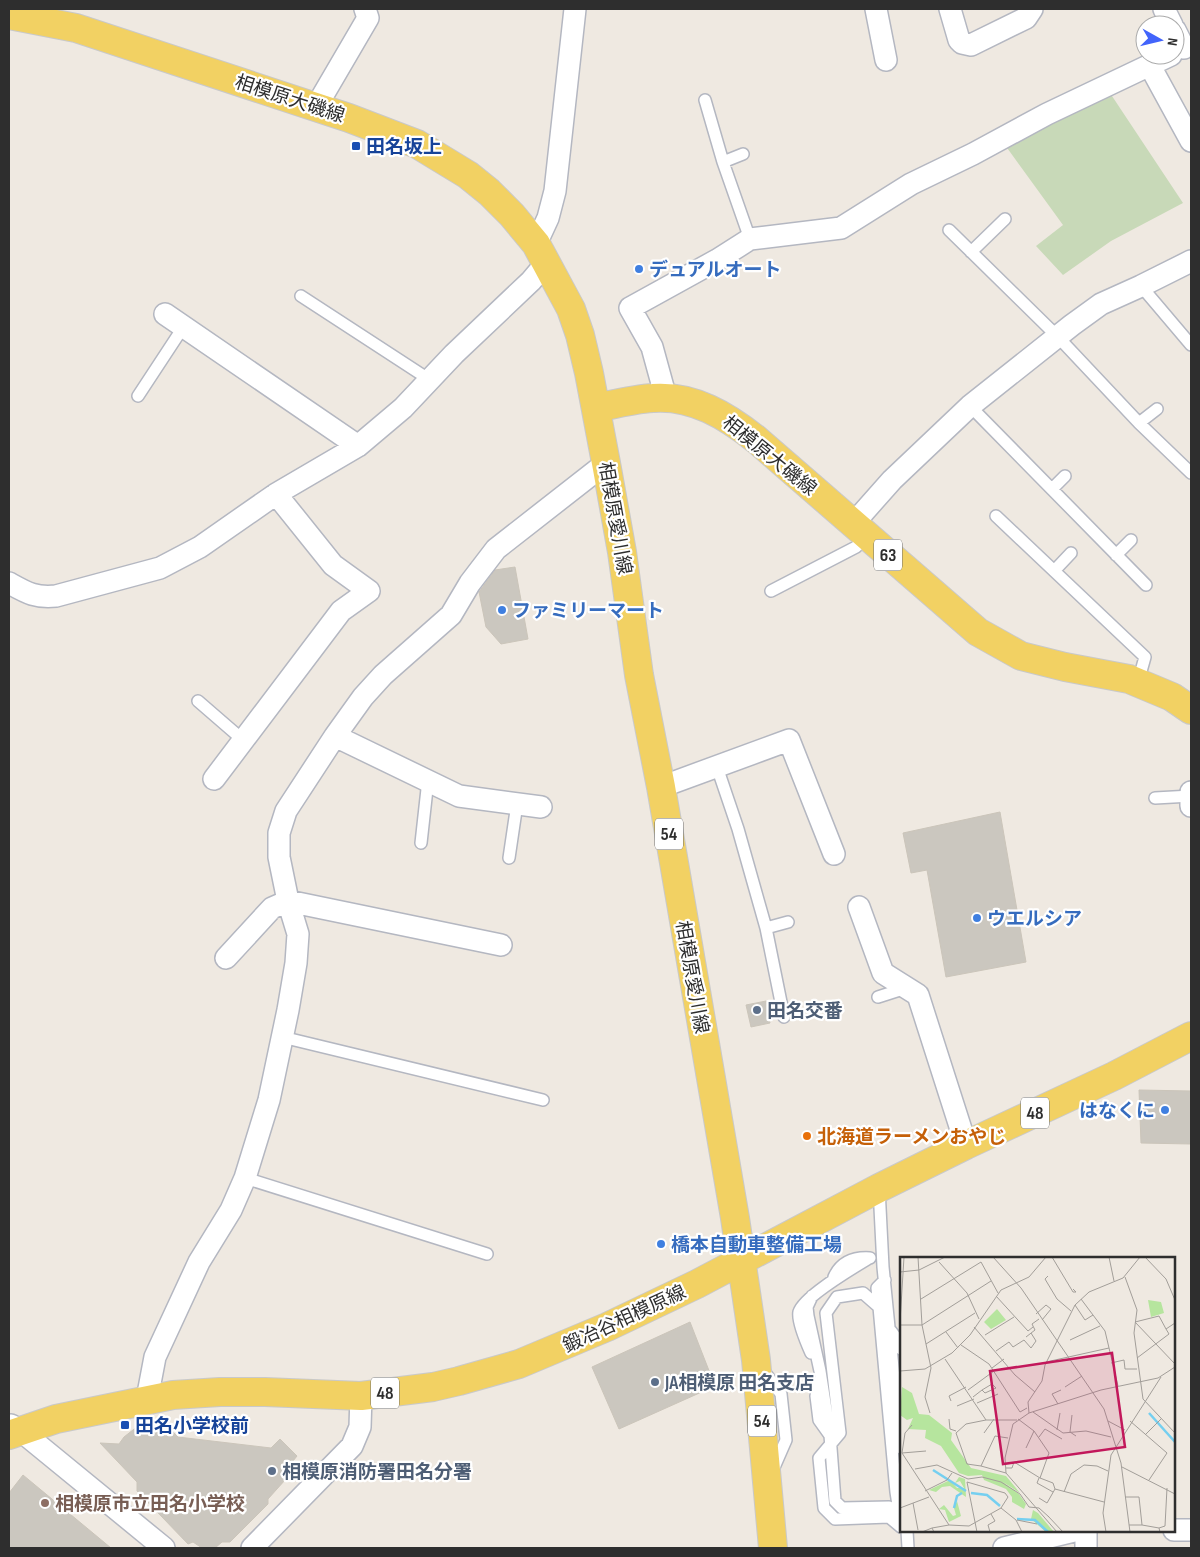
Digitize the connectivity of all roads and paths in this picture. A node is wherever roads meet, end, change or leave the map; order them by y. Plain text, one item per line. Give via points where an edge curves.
1 (365, 9) edge
2 (575, 9) edge
3 (876, 9) edge
4 (950, 9) edge
5 (1032, 9) edge
6 (9, 15) edge
7 (886, 60) dead end
8 (1150, 66) joint
9 (705, 100) dead end
10 (316, 108) junction
11 (1191, 141) edge
12 (743, 154) dead end
13 (723, 162) junction
14 (1005, 219) dead end
15 (949, 230) dead end
16 (750, 238) junction
17 (971, 252) junction
18 (542, 253) junction
19 (1191, 261) edge
20 (1141, 286) junction
21 (302, 296) dead end
22 (165, 314) dead end
23 (184, 326) junction
24 (1058, 338) junction
25 (1191, 345) edge
26 (430, 380) junction
27 (138, 396) dead end
28 (666, 398) junction
29 (970, 406) junction
30 (596, 408) junction
31 (1157, 408) dead end
32 (1139, 423) junction
33 (358, 446) junction
34 (606, 463) junction
35 (1191, 473) edge
36 (1065, 476) dead end
37 (1052, 489) junction
38 (276, 494) junction
39 (996, 516) dead end
40 (860, 530) junction
41 (1131, 540) dead end
42 (1071, 554) dead end
43 (1116, 555) junction
44 (1054, 571) junction
45 (9, 583) edge
46 (1146, 585) dead end
47 (771, 591) dead end
48 (1138, 682) junction
49 (198, 701) dead end
50 (1191, 710) edge
51 (335, 736) junction
52 (243, 740) junction
53 (717, 767) junction
54 (214, 779) dead end
55 (428, 780) junction
56 (660, 787) junction
57 (1191, 792) edge
58 (1191, 796) edge
59 (1155, 798) dead end
60 (517, 804) junction
61 (1191, 806) edge
62 (541, 807) dead end
63 (422, 843) dead end
64 (834, 854) dead end
65 (509, 858) dead end
66 (288, 901) junction
67 (859, 906) dead end
68 (788, 922) dead end
69 (766, 928) junction
70 (501, 945) dead end
71 (226, 958) dead end
72 (906, 988) junction
73 (878, 997) dead end
74 (784, 1017) dead end
75 (1191, 1036) edge
76 (282, 1037) junction
77 (543, 1100) dead end
78 (966, 1145) junction
79 (245, 1178) junction
80 (879, 1188) junction
81 (487, 1254) dead end
82 (742, 1261) junction
83 (884, 1267) junction
84 (885, 1280) junction
85 (879, 1307) junction
86 (890, 1330) junction
87 (900, 1343) edge
88 (360, 1396) junction
89 (147, 1399) junction
90 (900, 1403) edge
91 (13, 1430) edge
92 (830, 1440) junction
93 (894, 1502) edge
94 (900, 1514) edge
95 (867, 1517) junction
96 (900, 1526) edge
97 (1175, 1530) edge
98 (1191, 1530) edge
99 (905, 1532) edge
100 (1070, 1532) edge
101 (1086, 1532) edge
102 (164, 1548) edge
103 (252, 1548) edge
104 (773, 1548) edge
105 (908, 1548) edge
106 (1004, 1548) edge
107 (1086, 1548) edge

1 - 10 street via 368,18
2 - 18 street via 555,191
3 - 7 street
4 - 5 street via 959,40 971,45 1026,18
6 - 10 main road, 相模原大磯線 via 76,28
8 - 11 street
8 - 16 street via 1047,114 911,184 841,228
9 - 13 lane
10 - 18 main road, 相模原大磯線 via 382,130 446,160 489,192
12 - 13 lane
13 - 16 lane
14 - 17 lane
15 - 17 lane
16 - 28 street via 718,260 630,308 652,348
17 - 24 lane
18 - 26 street via 531,281
18 - 30 main road, 相模原大磯線 via 571,309
19 - 20 street
20 - 24 street via 1101,304
20 - 25 lane
21 - 26 lane
22 - 23 street
23 - 27 lane
23 - 33 street
24 - 29 street
24 - 32 lane
26 - 33 street
28 - 30 main road, 相模原大磯線 / 63 via 641,399
28 - 40 main road, 相模原大磯線 / 63 via 699,404 734,422
29 - 37 lane
29 - 40 street via 892,480
30 - 34 main road, 相模原愛川線 / 54
31 - 32 lane
32 - 35 lane
33 - 38 street
34 - 51 street via 496,549 451,615 383,675
34 - 56 main road, 相模原愛川線 / 54
36 - 37 lane
37 - 43 lane
38 - 45 street via 200,548 160,568 42,598
38 - 52 street via 333,565 369,591 340,611
39 - 44 lane
40 - 47 lane via 856,547
40 - 48 main road, 相模原大磯線 / 63 via 978,632 1003,647 1021,656
41 - 43 lane
42 - 44 lane
43 - 46 lane
44 - 48 lane via 1145,657
48 - 50 main road, 相模原大磯線 / 63
49 - 52 lane
51 - 55 street
51 - 66 street via 286,811 279,833 279,857
52 - 54 street
53 - 56 street
53 - 64 street via 789,740
53 - 69 lane
55 - 60 street via 459,796
55 - 63 lane
56 - 82 main road, 相模原愛川線 / 54
57 - 58 street
58 - 59 lane
58 - 61 street
60 - 62 street
60 - 65 lane
66 - 70 street
66 - 71 street via 272,908
66 - 76 street via 298,934
67 - 72 street via 883,974
68 - 69 lane
69 - 74 lane
72 - 73 lane
72 - 78 street via 918,995
75 - 78 main road, 鍛冶谷相模原線 / 48
76 - 77 lane
76 - 79 street via 269,1100
78 - 80 main road, 鍛冶谷相模原線 / 48
79 - 81 lane
79 - 89 street via 231,1210 199,1262 155,1357
80 - 82 main road, 鍛冶谷相模原線 / 48
80 - 83 lane
82 - 88 main road, 鍛冶谷相模原線 / 48 via 606,1327 519,1364 442,1385
82 - 104 main road, 相模原愛川線 / 54 via 756,1360
83 - 84 lane
83 - 92 lane via 869,1258 812,1296 798,1314 805,1341 820,1371
84 - 85 lane via 877,1288
84 - 86 lane
85 - 92 lane via 863,1293 837,1297 826,1313 840,1433
85 - 93 lane
86 - 87 lane
86 - 90 lane
88 - 89 main road, 鍛冶谷相模原線 / 48 via 220,1392
88 - 103 street via 360,1427 352,1446
89 - 91 main road, 鍛冶谷相模原線 / 48
91 - 102 street
92 - 93 lane via 835,1501 842,1508
92 - 95 lane via 819,1458 824,1508 835,1519
93 - 94 lane
93 - 95 lane
95 - 96 lane via 889,1517
97 - 98 street
99 - 105 lane
100 - 106 street
101 - 107 street

